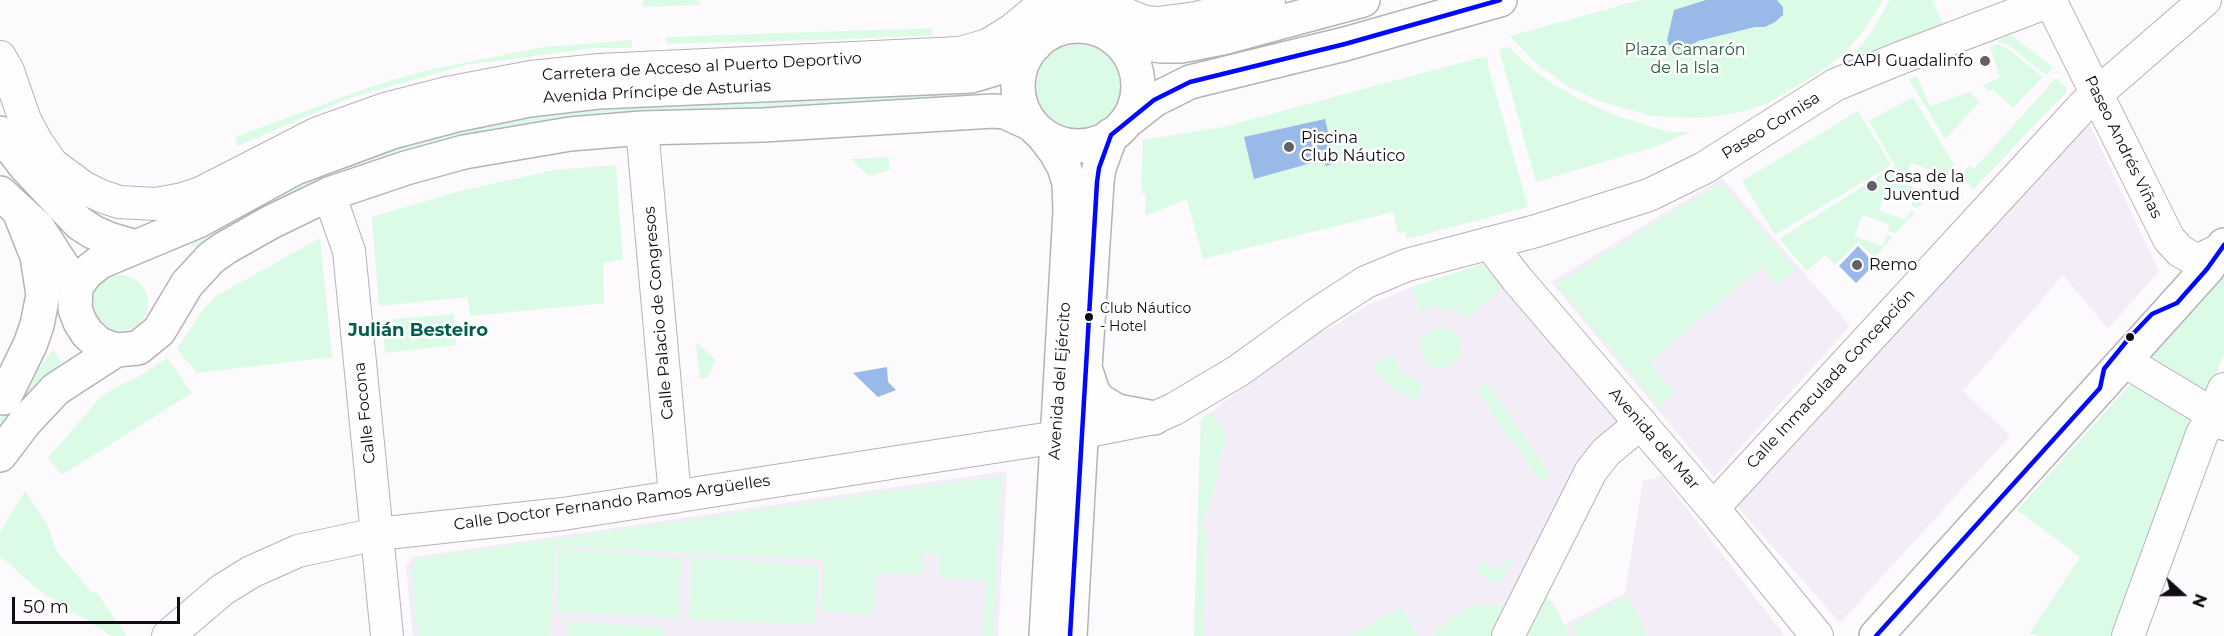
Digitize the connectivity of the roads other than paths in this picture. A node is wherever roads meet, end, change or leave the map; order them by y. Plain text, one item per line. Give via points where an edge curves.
1 (1269, 0) edge
2 (1364, 0) edge
3 (1500, 0) edge
4 (2050, 0) edge
5 (2205, 0) edge
6 (1101, 31) junction
7 (1035, 45) junction
8 (0, 57) edge
9 (2097, 93) junction
10 (642, 128) junction
11 (1037, 129) junction
12 (1118, 129) junction
13 (0, 133) edge
14 (329, 194) junction
15 (8, 200) edge
16 (1489, 243) junction
17 (136, 247) junction
18 (2222, 247) edge
19 (76, 295) junction
20 (116, 350) junction
21 (2122, 363) junction
22 (1084, 368) junction
23 (2, 401) edge
24 (2220, 409) edge
25 (1154, 418) junction
26 (1641, 423) junction
27 (1070, 434) junction
28 (0, 455) edge
29 (675, 497) junction
30 (1713, 508) junction
31 (377, 534) junction
32 (168, 636) edge
33 (387, 636) edge
34 (1046, 636) edge
35 (1070, 636) edge
36 (1508, 636) edge
37 (1817, 636) edge
38 (1876, 636) edge
39 (2128, 636) edge

1 - 8 street, Carretera de Acceso al Puerto Deportivo via 1158,23 1098,3 1066,2 1035,11 988,45 960,52 531,76 385,109 318,133 201,193 156,204 119,202 101,196 52,164 25,120
2 - 6 main road via 1181,46 1137,43
3 - 12 main road via 1190,82 1154,100
4 - 9 street, Paseo Andrés Viñas
4 - 16 street, Paseo Cornisa via 1835,85 1704,168 1649,195
5 - 9 street, Calle Inmaculada Concepción
6 - 7 main road via 1088,27 1059,29
6 - 12 main road via 1123,47 1136,71 1137,98
7 - 11 main road via 1020,69 1018,84 1024,112
7 - 17 main road, Avenida Príncipe de Asturias via 998,68 971,76 598,92 529,100 456,115 392,132 295,168 198,221
9 - 18 street, Paseo Andrés Viñas via 2169,238 2194,259
9 - 30 street, Calle Inmaculada Concepción
10 - 11 main road via 993,111 1005,112
10 - 14 main road via 570,134 464,152
10 - 29 street, Calle Palacio de Congresos
11 - 12 main road via 1054,141 1083,146
11 - 27 main road, Avenida del Ejército via 1055,151 1069,183
12 - 22 main road, Avenida del Ejército via 1097,182
13 - 17 main road via 26,167 80,223 101,236
14 - 20 main road via 271,222 211,258 187,284 159,331 138,348
14 - 31 street, Calle Focona via 349,251
15 - 19 main road via 38,228
15 - 23 main road via 37,256 43,295 30,345
16 - 25 street, Paseo Cornisa via 1407,265 1366,282 1229,376
16 - 26 street, Avenida del Mar
17 - 19 main road, Avenida Príncipe de Asturias via 100,262 86,273
18 - 21 main road via 2207,269
19 - 20 main road via 75,309 87,333 99,344
19 - 23 main road, Avenida Príncipe de Asturias
20 - 28 main road via 56,389
21 - 24 street
21 - 38 main road
22 - 25 main road via 1094,395 1102,402 1117,411
22 - 27 main road, Avenida del Ejército
24 - 39 street via 2197,448
25 - 27 street, Calle Doctor Fernando Ramos Argüelles
26 - 30 street, Avenida del Mar
26 - 36 street via 1606,452 1591,471
27 - 29 street, Calle Doctor Fernando Ramos Argüelles
27 - 34 main road, Avenida del Ejército
27 - 35 main road, Avenida del Ejército
29 - 31 street, Calle Doctor Fernando Ramos Argüelles
30 - 37 street, Avenida del Mar
31 - 32 street, Calle Doctor Fernando Ramos Argüelles via 298,551 250,572 207,601
31 - 33 street, Calle Focona

